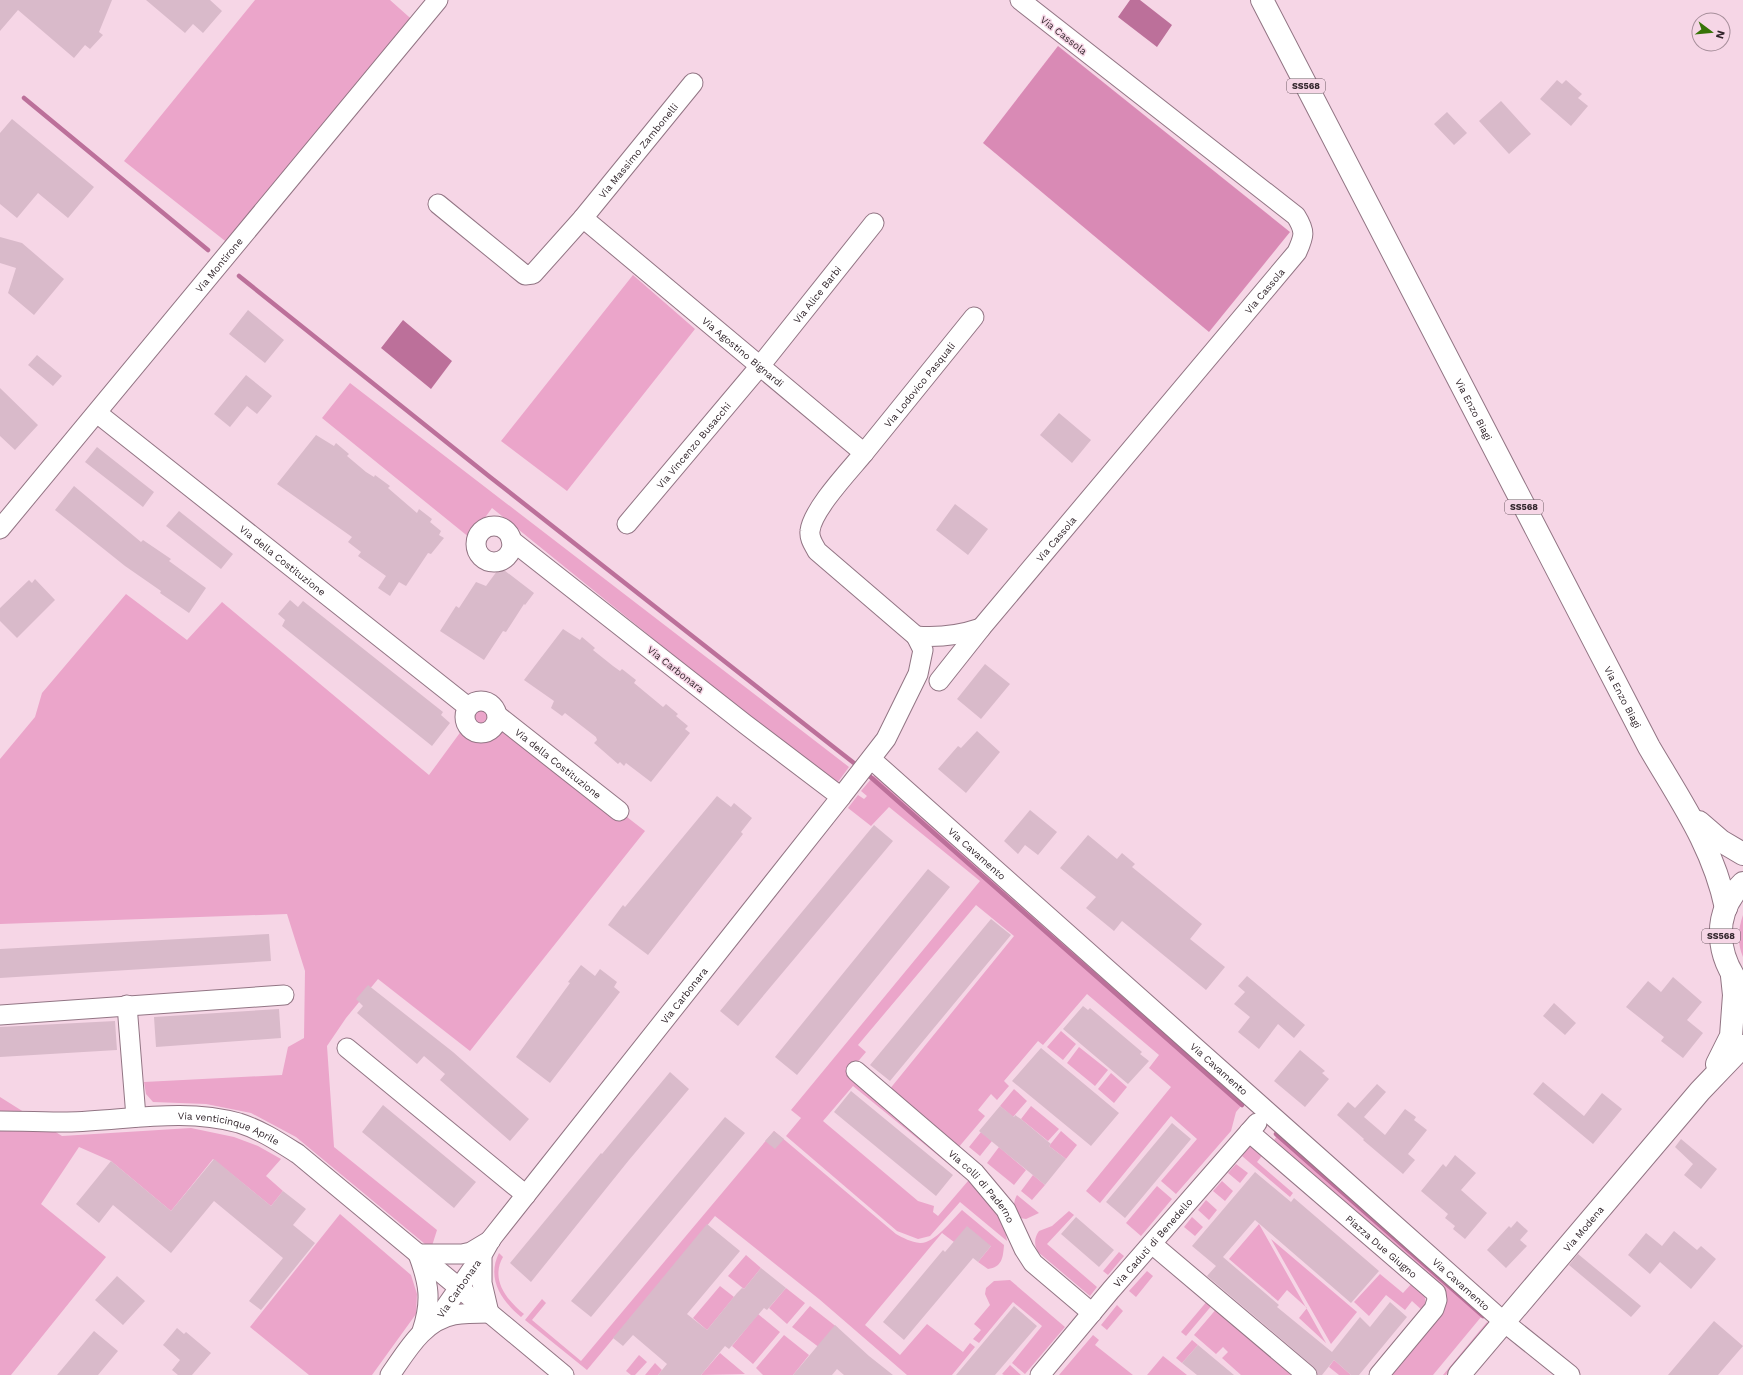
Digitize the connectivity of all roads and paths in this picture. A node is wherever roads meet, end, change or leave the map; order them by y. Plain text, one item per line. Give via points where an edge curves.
1 (438, 0) edge
2 (1020, 0) edge
3 (1262, 0) edge
4 (693, 83) dead end
5 (438, 204) dead end
6 (583, 218) junction
7 (874, 222) dead end
8 (974, 317) dead end
9 (760, 366) junction
10 (97, 413) junction
11 (864, 453) junction
12 (627, 524) dead end
13 (0, 529) edge
14 (511, 540) dead end
15 (981, 628) junction
16 (916, 636) junction
17 (939, 681) dead end
18 (468, 707) junction
19 (497, 716) junction
20 (871, 759) junction
21 (841, 797) junction
22 (619, 811) dead end
23 (1692, 816) junction
24 (1743, 854) edge
25 (1743, 883) edge
26 (1726, 908) junction
27 (1738, 983) edge
28 (284, 995) dead end
29 (126, 1005) junction
30 (0, 1015) edge
31 (1743, 1046) edge
32 (347, 1048) dead end
33 (856, 1071) dead end
34 (1707, 1083) junction
35 (1267, 1111) junction
36 (136, 1117) junction
37 (0, 1121) edge
38 (1249, 1132) junction
39 (526, 1195) junction
40 (1152, 1244) junction
41 (481, 1249) junction
42 (418, 1254) junction
43 (454, 1284) junction
44 (489, 1312) junction
45 (1092, 1313) junction
46 (1504, 1322) junction
47 (428, 1323) junction
48 (390, 1375) edge
49 (564, 1375) edge
50 (1040, 1375) edge
51 (1307, 1375) edge
52 (1379, 1375) edge
53 (1459, 1375) edge
54 (1570, 1375) edge

1 - 10 street, Via Montirone
2 - 15 street, Via Cassola via 1296,216 1304,228 1303,239 1297,252
3 - 23 main road, Via Enzo Biagi / SS568 via 1649,747
4 - 6 street, Via Massimo Zambonelli
5 - 6 street via 525,275 533,274
6 - 9 street, Via Agostino Bignardi
7 - 9 street, Via Alice Barbi
8 - 11 street, Via Lodovico Pasquali
9 - 11 street, Via Agostino Bignardi
9 - 12 street, Via Vincenzo Busacchi
10 - 13 street, Via Montirone
10 - 18 street, Via della Costituzione
11 - 16 street via 815,518 810,532 812,542 817,551
14 - 21 street, Via Carbonara
15 - 16 street via 962,634
15 - 17 street, Via Cassola
16 - 20 street via 923,650 918,674 886,739
18 - 19 street, Via della Costituzione via 479,701 486,702 495,709
18 - 19 street via 465,722 476,732 486,732 495,726
19 - 22 street, Via della Costituzione
20 - 21 street, Via Carbonara
20 - 35 street, Via Cavamento
21 - 39 street, Via Carbonara
23 - 24 main road, Via Enzo Biagi / SS568 via 1721,841
23 - 26 main road, Via Enzo Biagi / SS568 via 1714,865
25 - 26 main road, Via Modena / SS568 via 1731,897
26 - 27 main road, Via Modena / SS568 via 1721,925 1720,943 1724,960
27 - 34 main road, Via Modena via 1734,995 1731,1036
28 - 29 street
29 - 30 street
29 - 36 street
31 - 34 main road, Via Modena
32 - 39 street
33 - 45 street, Via colli di Paderno via 975,1173 1006,1210 1033,1263
34 - 46 main road, Via Modena
35 - 38 street, Via Caduti di Benedello
35 - 46 street, Via Cavamento
36 - 37 street, Via venticinque Aprile via 67,1122
36 - 42 street, Via venticinque Aprile via 173,1115 212,1118 240,1123 270,1136 298,1154
38 - 40 street, Via Caduti di Benedello
38 - 52 street, Piazza Due Giugno via 1436,1293 1434,1309
39 - 41 street, Via Carbonara
40 - 45 street, Via Caduti di Benedello
40 - 51 street
41 - 42 street via 462,1254
41 - 43 street, Via Carbonara
41 - 44 street via 482,1283
42 - 43 street, Via venticinque Aprile
42 - 47 street, Via venticinque Aprile via 429,1291
43 - 44 street, Via venticinque Aprile
43 - 47 street, Via Carbonara
44 - 47 street, Via Carbonara via 454,1315
44 - 49 street, Via venticinque Aprile
45 - 50 street, Via Caduti di Benedello
46 - 53 main road, Via Modena
46 - 54 street, Via Cavamento
47 - 48 street, Via Carbonara

